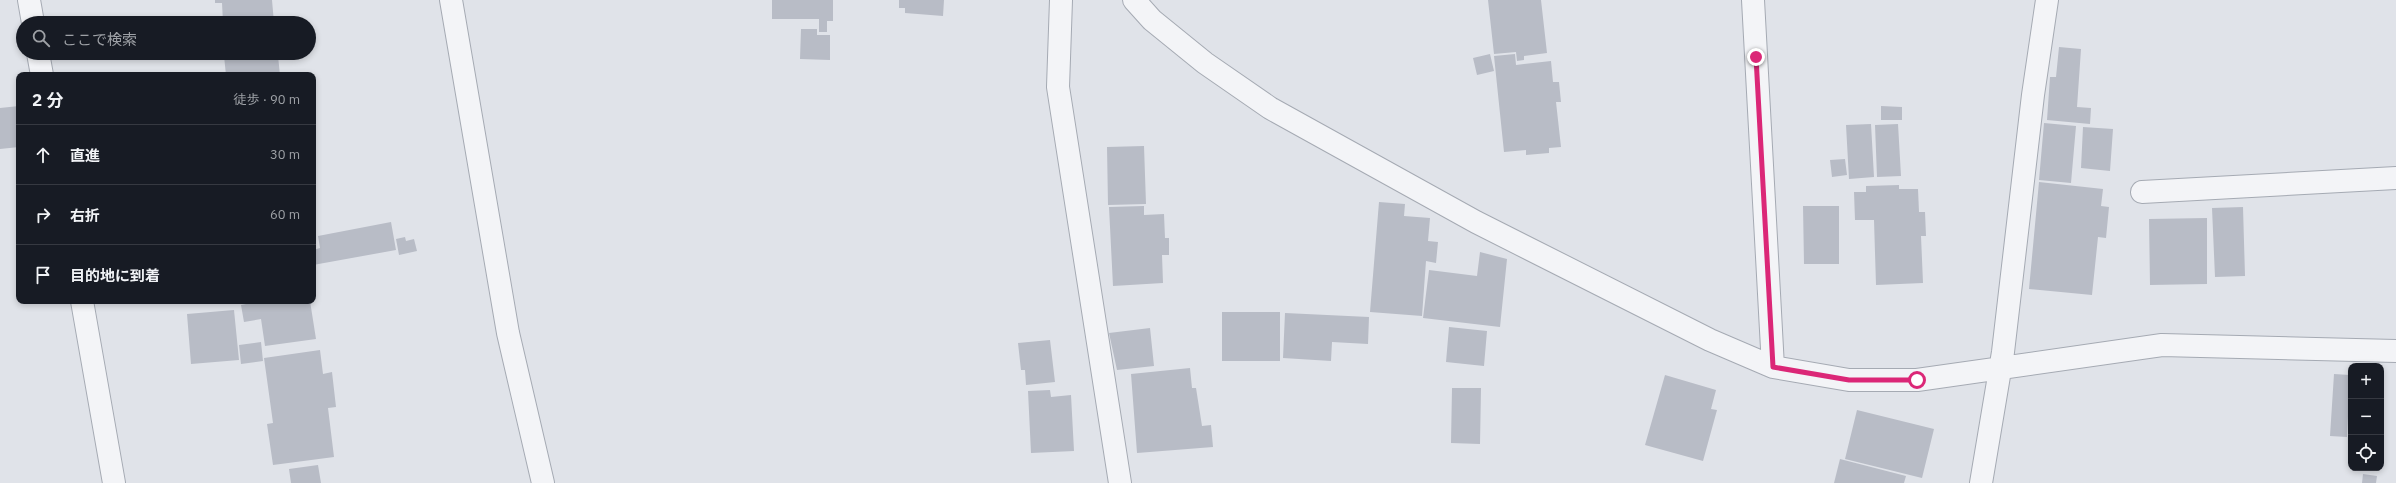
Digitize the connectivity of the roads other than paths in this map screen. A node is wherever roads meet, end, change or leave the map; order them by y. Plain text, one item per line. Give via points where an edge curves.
1 (28, 0) edge
2 (451, 0) edge
3 (1061, 0) edge
4 (1134, 0) edge
5 (1753, 0) edge
6 (2047, 0) edge
7 (31, 16) edge
8 (39, 60) edge
9 (41, 72) edge
10 (2396, 178) edge
11 (2142, 192) dead end
12 (83, 304) edge
13 (2396, 351) edge
14 (1773, 367) junction
15 (2000, 369) junction
16 (114, 483) edge
17 (543, 483) edge
18 (1120, 483) edge
19 (1980, 483) edge

1 - 7 street
2 - 17 street via 508,332
3 - 18 street via 1058,87
4 - 14 street via 1152,20 1204,63 1270,108 1476,222 1710,340
5 - 14 street
6 - 15 street
8 - 9 street
10 - 11 street
12 - 16 street
13 - 15 street via 2162,345
14 - 15 street via 1849,380 1917,380
15 - 19 street

